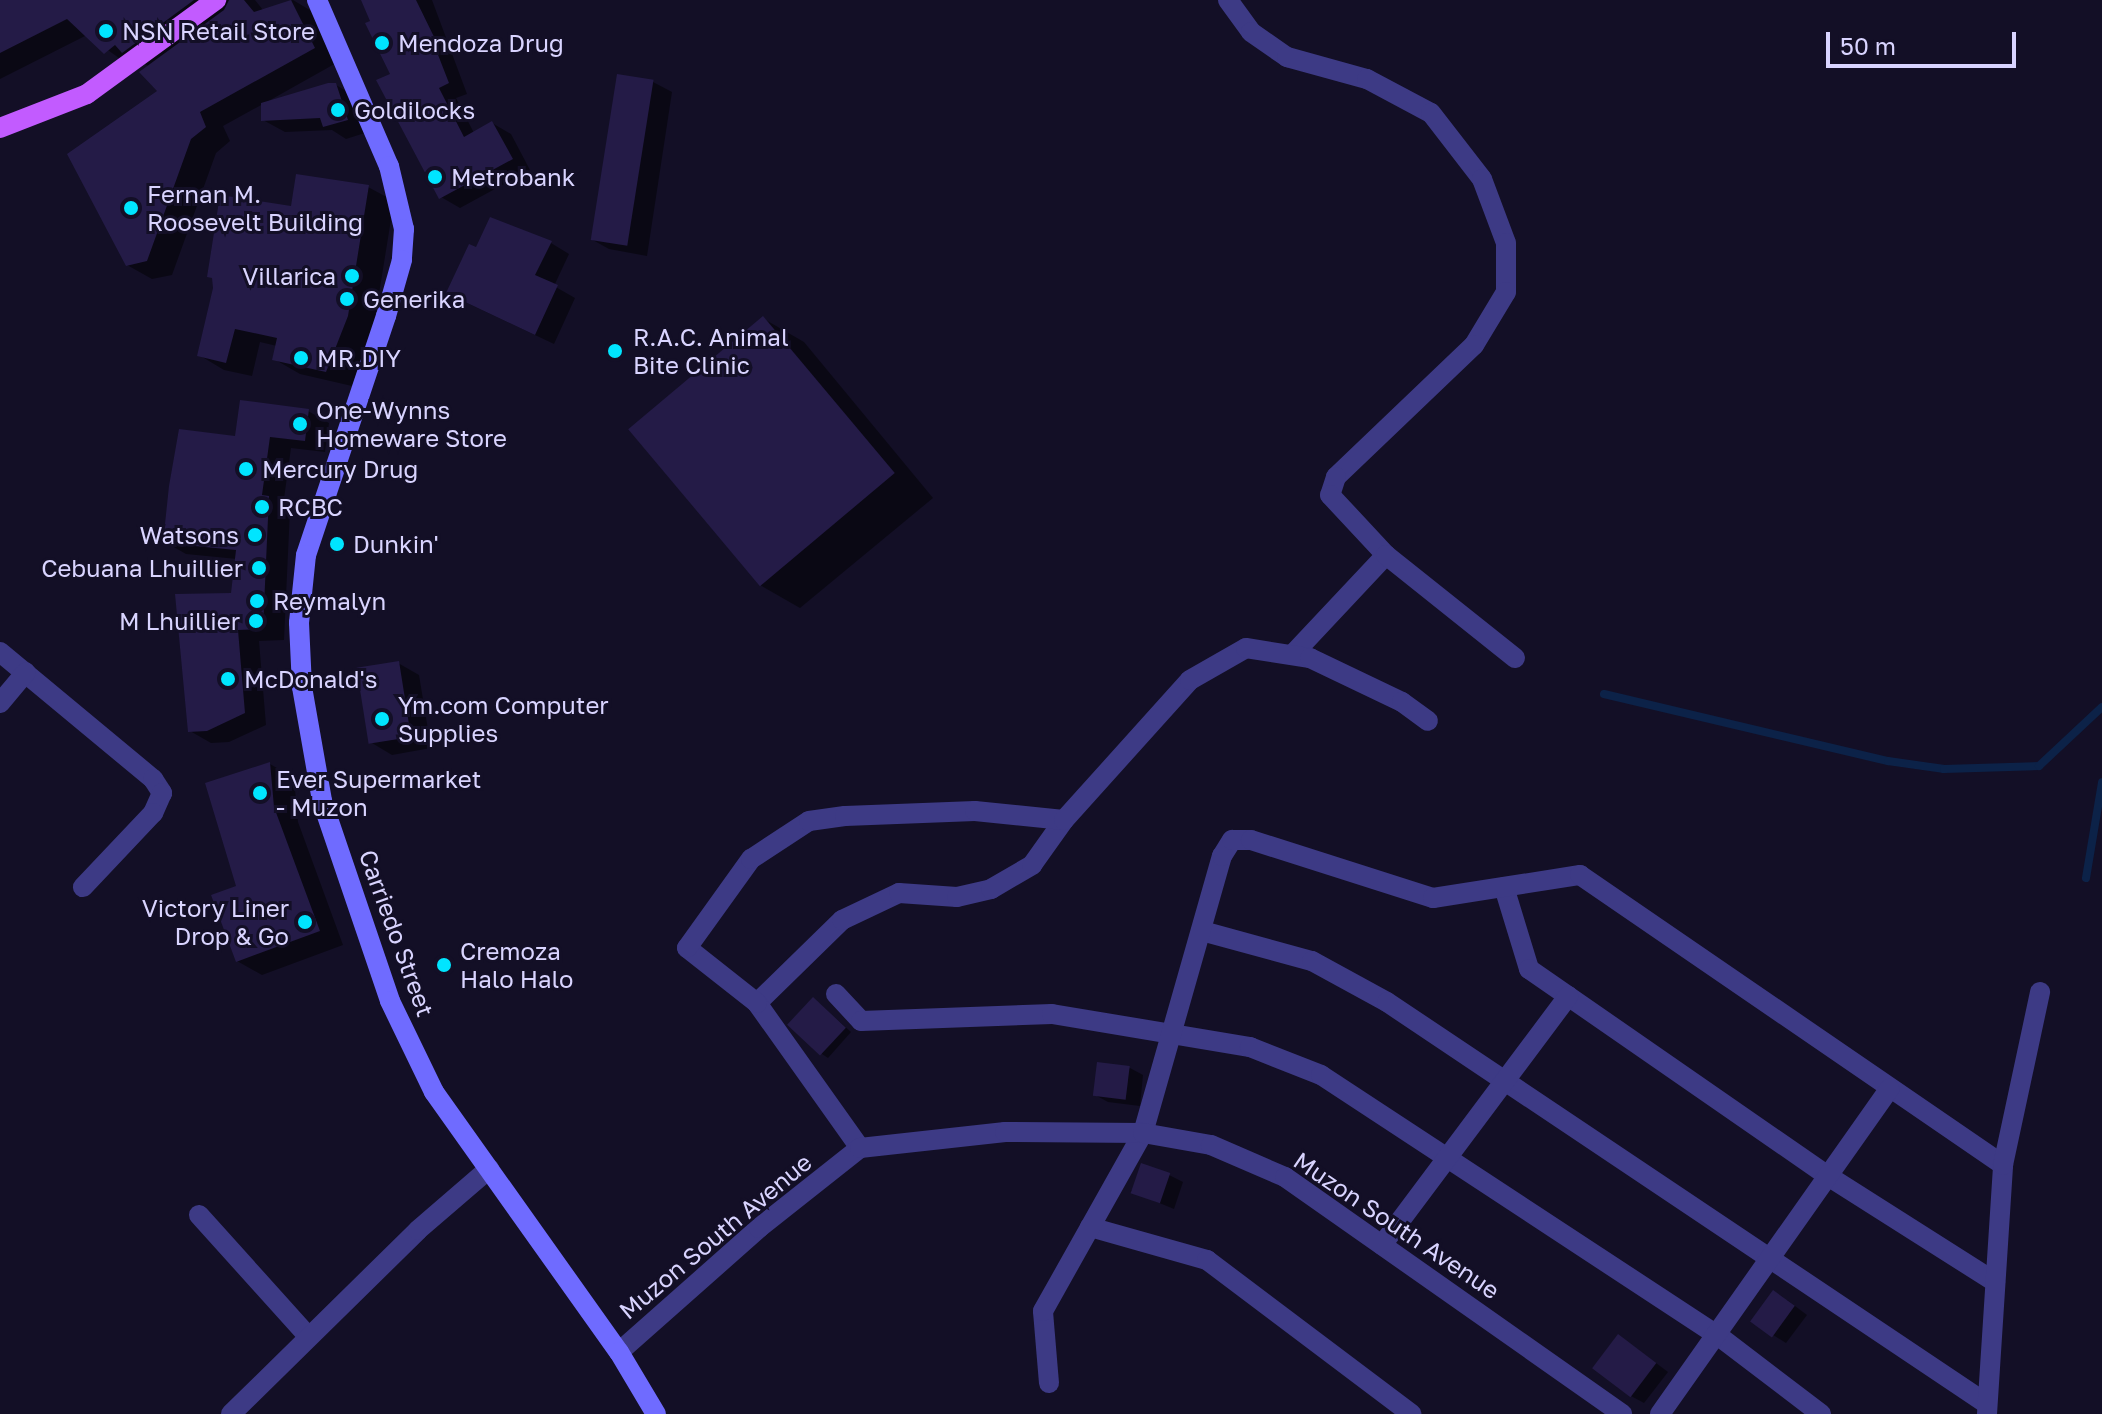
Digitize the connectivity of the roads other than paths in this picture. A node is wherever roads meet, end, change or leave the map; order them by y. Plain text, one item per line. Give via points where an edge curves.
1 (216, 0) edge
2 (317, 0) edge
3 (1228, 0) edge
4 (0, 128) edge
5 (1386, 555) junction
6 (0, 652) edge
7 (1292, 655) junction
8 (1515, 658) dead end
9 (26, 672) junction
10 (0, 703) edge
11 (1428, 721) dead end
12 (1064, 820) junction
13 (83, 887) dead end
14 (1504, 887) junction
15 (1202, 931) junction
16 (2040, 992) dead end
17 (836, 994) dead end
18 (1568, 996) junction
19 (757, 1003) junction
20 (1173, 1031) junction
21 (1505, 1079) junction
22 (1889, 1089) junction
23 (1143, 1133) junction
24 (860, 1148) junction
25 (1445, 1156) junction
26 (2003, 1165) junction
27 (489, 1169) junction
28 (1828, 1176) junction
29 (199, 1215) dead end
30 (1090, 1227) junction
31 (1382, 1245) junction
32 (1770, 1259) junction
33 (1995, 1282) junction
34 (1716, 1334) junction
35 (308, 1336) junction
36 (619, 1352) junction
37 (1049, 1383) dead end
38 (1987, 1409) edge
39 (649, 1412) edge
40 (231, 1414) edge
41 (1411, 1414) edge
42 (1622, 1414) edge
43 (1660, 1414) edge
44 (1821, 1414) edge

1 - 4 main road via 87,94
2 - 27 main road, Carriedo Street via 389,166 404,229 402,260 386,316 306,555 299,623 302,687 322,801 390,1001 434,1092
3 - 5 street via 1251,32 1287,57 1367,79 1431,113 1482,179 1506,243 1506,292 1474,345 1336,477 1330,495
5 - 7 street
5 - 8 street
6 - 9 street
7 - 11 street via 1310,658 1402,702
7 - 12 street via 1246,648 1190,680
9 - 10 street
9 - 13 street via 153,779 162,793 153,813
12 - 19 street via 1032,865 991,889 957,897 899,893 842,920
12 - 19 street via 975,811 809,821 751,859 687,948
14 - 15 street via 1433,898 1251,840 1232,840 1222,856
14 - 18 street via 1529,969
14 - 22 street via 1580,875
15 - 20 street
15 - 21 street via 1312,961 1387,1002
16 - 26 street
17 - 20 street via 861,1021 1052,1014
18 - 21 street
18 - 28 street
19 - 24 street
20 - 23 street
20 - 25 street via 1250,1047 1321,1075
21 - 25 street
21 - 32 street
22 - 26 street
22 - 28 street
23 - 24 street, Muzon South Avenue via 1005,1132
23 - 30 street
23 - 31 street, Muzon South Avenue via 1211,1145 1285,1177
24 - 36 street, Muzon South Avenue via 759,1228
25 - 31 street
25 - 34 street
26 - 33 street
27 - 35 street
27 - 36 main road, Carriedo Street
28 - 32 street
28 - 33 street
29 - 35 street
30 - 37 street via 1043,1311
30 - 41 street via 1207,1260
31 - 42 street, Muzon South Avenue
32 - 34 street
32 - 38 street
33 - 38 street
34 - 43 street
34 - 44 street
35 - 40 street
36 - 39 main road, Carriedo Street

